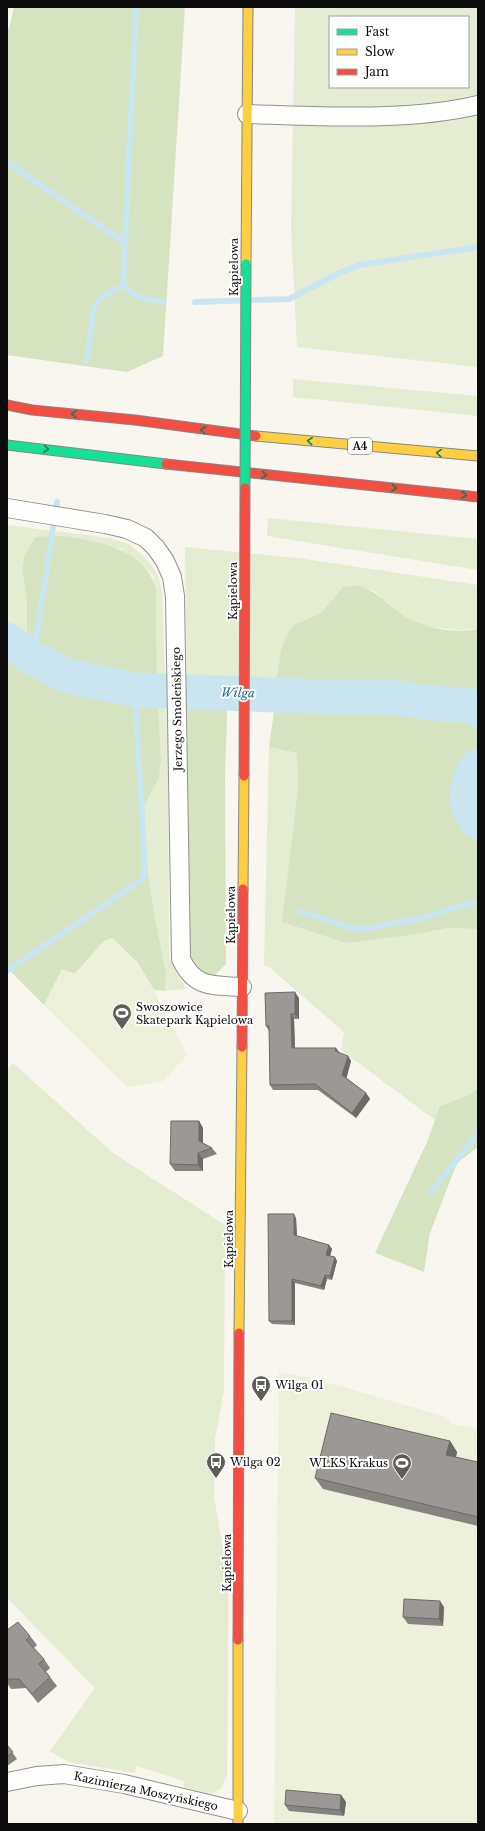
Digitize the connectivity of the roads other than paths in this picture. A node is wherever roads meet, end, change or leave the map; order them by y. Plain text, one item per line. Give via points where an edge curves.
1 (248, 7) edge
2 (478, 105) edge
3 (247, 114) junction
4 (7, 405) edge
5 (7, 445) edge
6 (478, 456) edge
7 (478, 497) edge
8 (7, 508) edge
9 (242, 987) junction
10 (7, 1782) edge
11 (238, 1817) edge

1 - 3 main road, Kąpielowa
2 - 3 street via 457,110 370,116
3 - 9 main road, Kąpielowa, bridge
6 -> 4 main road, A4 via 242,435
5 -> 7 main road via 211,470
8 - 9 street, Jerzego Smoleńskiego via 127,529 146,538 165,561 172,577 175,596 181,959 186,971 196,980 206,984
9 - 11 main road, Kąpielowa
10 - 11 street, Kazimierza Moszyńskiego via 64,1774 124,1784

